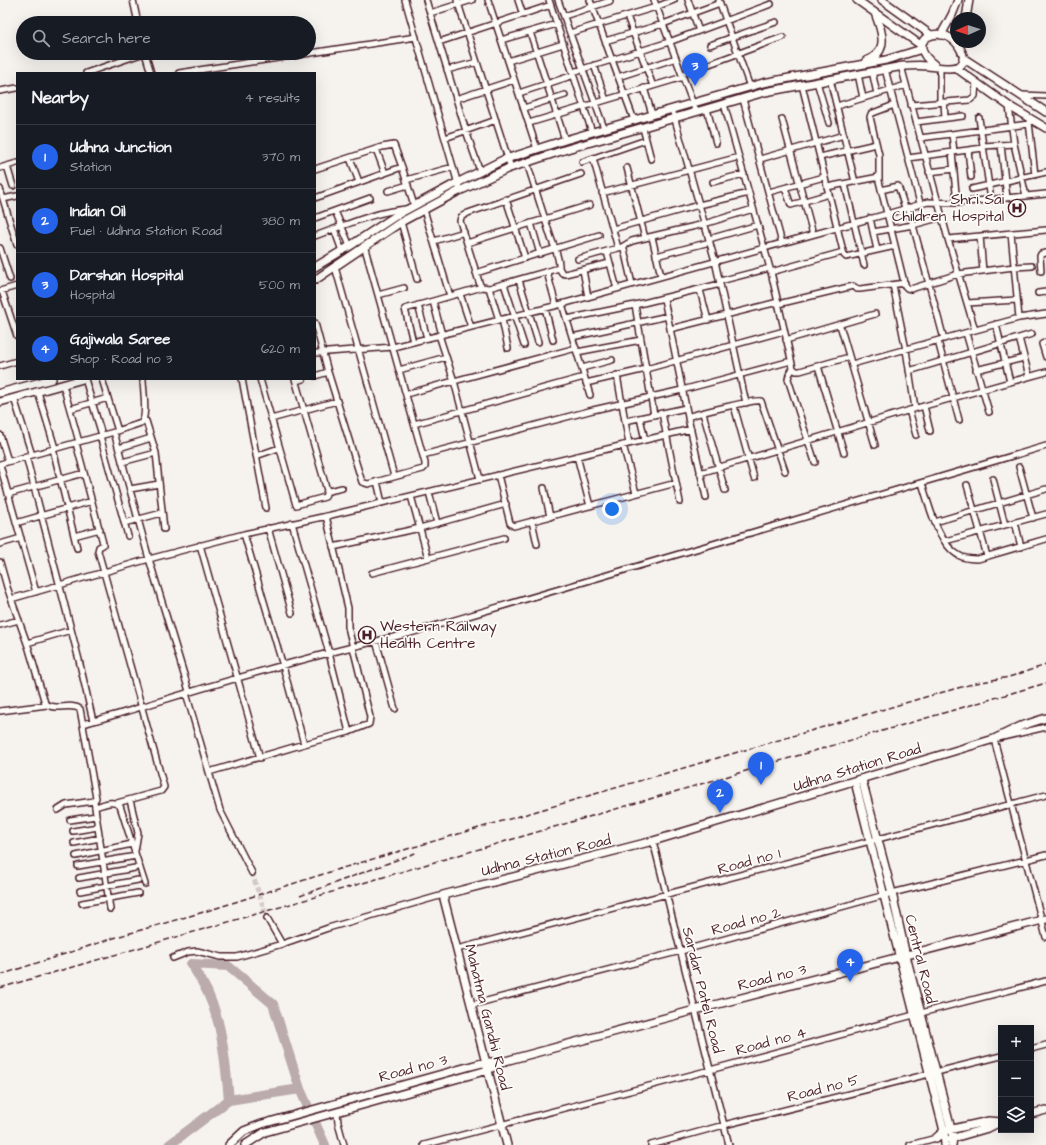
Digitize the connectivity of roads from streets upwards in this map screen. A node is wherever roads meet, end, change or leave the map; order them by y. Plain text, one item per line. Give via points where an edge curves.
1 (133, 0) edge
2 (405, 0) edge
3 (426, 0) edge
4 (472, 0) edge
5 (488, 0) edge
6 (518, 0) edge
7 (558, 0) edge
8 (590, 0) edge
9 (654, 0) edge
10 (674, 0) edge
11 (688, 0) edge
12 (857, 0) edge
13 (882, 0) edge
14 (958, 0) edge
15 (969, 0) edge
16 (610, 1) edge
17 (720, 1) edge
18 (458, 2) edge
19 (550, 3) edge
20 (771, 4) dead end
21 (592, 7) junction
22 (656, 7) junction
23 (967, 12) edge
24 (430, 13) junction
25 (692, 13) junction
26 (876, 13) junction
27 (523, 14) junction
28 (136, 16) edge
29 (564, 16) junction
30 (627, 16) junction
31 (726, 20) junction
32 (776, 22) dead end
33 (495, 24) junction
34 (557, 24) junction
35 (599, 24) junction
36 (663, 24) junction
37 (699, 31) junction
38 (530, 32) junction
39 (468, 33) junction
40 (570, 33) junction
41 (633, 33) junction
42 (931, 35) junction
43 (941, 35) junction
44 (416, 37) junction
45 (732, 37) junction
46 (783, 37) dead end
47 (950, 39) edge
48 (501, 40) junction
49 (605, 41) junction
50 (439, 42) junction
51 (669, 42) junction
52 (564, 44) junction
53 (710, 45) dead end
54 (922, 48) junction
55 (960, 48) edge
56 (640, 51) junction
57 (316, 52) edge
58 (536, 52) junction
59 (738, 54) junction
60 (676, 58) junction
61 (963, 58) junction
62 (124, 60) edge
63 (147, 60) edge
64 (265, 60) edge
65 (612, 60) junction
66 (508, 61) junction
67 (477, 62) junction
68 (594, 65) junction
69 (853, 66) junction
70 (901, 66) junction
71 (938, 67) junction
72 (646, 68) junction
73 (956, 68) junction
74 (583, 69) junction
75 (885, 69) junction
76 (447, 70) junction
77 (872, 71) junction
78 (89, 72) edge
79 (151, 72) edge
80 (186, 72) edge
81 (573, 74) junction
82 (858, 74) junction
83 (682, 75) junction
84 (618, 77) junction
85 (514, 80) junction
86 (830, 80) junction
87 (817, 82) junction
88 (976, 83) junction
89 (546, 84) junction
90 (802, 85) junction
91 (906, 85) junction
92 (653, 86) junction
93 (750, 87) junction
94 (16, 88) edge
95 (644, 88) junction
96 (486, 90) junction
97 (890, 90) junction
98 (0, 91) edge
99 (519, 93) junction
100 (565, 94) dead end
101 (624, 94) junction
102 (877, 94) junction
103 (1020, 95) junction
104 (1046, 96) edge
105 (863, 98) junction
106 (456, 99) junction
107 (551, 99) junction
108 (743, 99) junction
109 (606, 100) junction
110 (942, 102) junction
111 (595, 103) junction
112 (692, 103) junction
113 (724, 104) junction
114 (894, 105) junction
115 (911, 105) junction
116 (584, 106) junction
117 (837, 106) junction
118 (1009, 106) junction
119 (524, 108) junction
120 (672, 109) junction
121 (707, 109) junction
122 (696, 112) junction
123 (1046, 112) edge
124 (652, 114) junction
125 (557, 115) junction
126 (963, 116) dead end
127 (782, 118) dead end
128 (945, 118) junction
129 (978, 118) dead end
130 (674, 119) junction
131 (496, 120) junction
132 (634, 120) junction
133 (916, 122) junction
134 (1029, 122) junction
135 (529, 123) junction
136 (829, 123) dead end
137 (1011, 126) junction
138 (604, 128) junction
139 (643, 128) junction
140 (1046, 128) edge
141 (980, 130) junction
142 (466, 131) junction
143 (592, 132) junction
144 (952, 134) junction
145 (844, 135) junction
146 (445, 138) junction
147 (920, 138) junction
148 (565, 140) junction
149 (646, 140) junction
150 (816, 142) junction
151 (716, 143) dead end
152 (876, 144) junction
153 (1014, 144) junction
154 (1000, 145) junction
155 (983, 147) junction
156 (376, 149) junction
157 (537, 149) junction
158 (790, 150) junction
159 (847, 150) junction
160 (968, 150) junction
161 (953, 152) junction
162 (925, 156) junction
163 (739, 157) junction
164 (820, 157) junction
165 (350, 158) junction
166 (508, 158) junction
167 (593, 158) junction
168 (908, 158) junction
169 (651, 159) dead end
170 (760, 159) junction
171 (582, 162) dead end
172 (16, 163) edge
173 (527, 163) junction
174 (7, 166) junction
175 (402, 167) junction
176 (453, 167) junction
177 (0, 168) edge
178 (511, 168) junction
179 (627, 168) dead end
180 (954, 169) junction
181 (316, 170) edge
182 (689, 170) junction
183 (480, 171) junction
184 (930, 172) junction
185 (1046, 172) edge
186 (386, 173) junction
187 (581, 174) dead end
188 (744, 174) junction
189 (1035, 175) junction
190 (824, 177) junction
191 (879, 177) junction
192 (971, 177) dead end
193 (1022, 177) junction
194 (1005, 181) junction
195 (359, 182) junction
196 (407, 182) junction
197 (458, 182) junction
198 (713, 182) dead end
199 (855, 182) junction
200 (799, 184) junction
201 (845, 184) junction
202 (632, 185) junction
203 (988, 185) junction
204 (13, 186) dead end
205 (827, 187) junction
206 (785, 188) junction
207 (0, 189) edge
208 (536, 189) junction
209 (972, 189) dead end
210 (881, 190) junction
211 (388, 191) dead end
212 (460, 191) junction
213 (769, 192) junction
214 (602, 193) junction
215 (749, 193) junction
216 (829, 194) junction
217 (1046, 194) edge
218 (16, 196) edge
219 (1026, 196) junction
220 (316, 198) edge
221 (370, 198) dead end
222 (1007, 198) junction
223 (3, 199) junction
224 (506, 199) junction
225 (991, 200) junction
226 (804, 202) junction
227 (938, 202) junction
228 (920, 203) junction
229 (957, 203) junction
230 (699, 205) junction
231 (590, 206) dead end
232 (411, 207) junction
233 (907, 207) junction
234 (753, 209) junction
235 (424, 210) junction
236 (335, 211) junction
237 (887, 214) junction
238 (942, 217) junction
239 (316, 218) edge
240 (545, 218) junction
241 (870, 218) junction
242 (641, 221) junction
243 (401, 222) junction
244 (531, 223) junction
245 (854, 223) junction
246 (704, 224) junction
247 (758, 225) junction
248 (913, 225) junction
249 (342, 227) junction
250 (516, 228) junction
251 (837, 228) junction
252 (613, 229) junction
253 (890, 229) junction
254 (334, 230) junction
255 (1046, 230) edge
256 (464, 232) junction
257 (873, 232) junction
258 (1011, 233) junction
259 (813, 234) junction
260 (599, 235) dead end
261 (316, 236) edge
262 (980, 236) junction
263 (652, 237) junction
264 (645, 238) junction
265 (361, 239) junction
266 (948, 239) junction
267 (434, 241) junction
268 (709, 241) junction
269 (16, 242) edge
270 (467, 243) junction
271 (782, 243) junction
272 (350, 246) junction
273 (895, 246) junction
274 (365, 247) junction
275 (620, 247) junction
276 (0, 248) edge
277 (764, 248) junction
278 (554, 249) junction
279 (877, 250) junction
280 (342, 251) junction
281 (607, 252) junction
282 (843, 252) junction
283 (861, 253) junction
284 (1046, 253) edge
285 (540, 254) junction
286 (656, 256) junction
287 (525, 258) junction
288 (578, 260) dead end
289 (715, 261) junction
290 (610, 263) junction
291 (864, 265) dead end
292 (316, 266) edge
293 (1032, 266) dead end
294 (335, 267) junction
295 (1014, 267) junction
296 (558, 268) junction
297 (583, 270) junction
298 (770, 270) junction
299 (983, 271) junction
300 (547, 272) junction
301 (1041, 272) dead end
302 (476, 273) junction
303 (958, 274) junction
304 (661, 276) junction
305 (10, 279) dead end
306 (316, 279) edge
307 (417, 279) dead end
308 (519, 280) junction
309 (720, 282) junction
310 (930, 282) junction
311 (904, 283) junction
312 (504, 284) junction
313 (632, 284) junction
314 (893, 285) junction
315 (16, 286) edge
316 (482, 287) junction
317 (404, 288) dead end
318 (489, 288) junction
319 (617, 289) junction
320 (700, 290) junction
321 (1, 291) edge
322 (1046, 292) edge
323 (1038, 293) dead end
324 (460, 294) junction
325 (378, 295) junction
326 (450, 296) junction
327 (588, 297) junction
328 (664, 299) junction
329 (1017, 300) junction
330 (433, 301) junction
331 (778, 303) junction
332 (967, 303) junction
333 (559, 304) junction
334 (418, 305) junction
335 (635, 305) junction
336 (545, 308) junction
337 (529, 312) junction
338 (875, 314) dead end
339 (1046, 314) edge
340 (728, 315) junction
341 (514, 316) junction
342 (668, 316) junction
343 (1019, 318) junction
344 (567, 319) junction
345 (500, 320) junction
346 (708, 320) junction
347 (638, 323) junction
348 (840, 324) junction
349 (996, 324) junction
350 (316, 327) edge
351 (471, 327) junction
352 (670, 329) junction
353 (975, 330) junction
354 (784, 331) junction
355 (16, 333) edge
356 (966, 333) junction
357 (1032, 334) dead end
358 (441, 335) junction
359 (427, 338) junction
360 (572, 338) junction
361 (944, 338) junction
362 (1019, 338) junction
363 (553, 340) dead end
364 (641, 340) junction
365 (786, 340) junction
366 (938, 340) junction
367 (413, 342) junction
368 (538, 342) dead end
369 (1046, 342) edge
370 (1001, 344) junction
371 (524, 345) dead end
372 (734, 345) junction
373 (393, 347) junction
374 (508, 348) dead end
375 (358, 350) junction
376 (576, 350) junction
377 (906, 350) junction
378 (971, 352) junction
379 (316, 353) edge
380 (323, 353) junction
381 (446, 357) junction
382 (850, 357) junction
383 (1046, 357) edge
384 (1024, 358) junction
385 (612, 360) dead end
386 (16, 361) edge
387 (676, 361) junction
388 (791, 361) junction
389 (943, 361) junction
390 (1006, 363) junction
391 (852, 364) junction
392 (0, 366) edge
393 (818, 366) junction
394 (582, 368) junction
395 (793, 368) junction
396 (646, 369) junction
397 (399, 370) junction
398 (976, 370) junction
399 (909, 371) junction
400 (328, 372) junction
401 (1046, 372) edge
402 (617, 375) junction
403 (740, 375) junction
404 (316, 376) edge
405 (1029, 376) junction
406 (48, 380) edge
407 (80, 380) edge
408 (84, 380) edge
409 (102, 380) edge
410 (143, 380) edge
411 (242, 380) edge
412 (260, 380) edge
413 (296, 380) edge
414 (585, 380) junction
415 (454, 381) junction
416 (1010, 382) junction
417 (63, 385) junction
418 (682, 390) junction
419 (982, 390) junction
420 (38, 392) junction
421 (0, 393) edge
422 (406, 394) junction
423 (590, 394) dead end
424 (651, 397) junction
425 (14, 398) junction
426 (108, 398) junction
427 (953, 398) junction
428 (337, 401) junction
429 (0, 402) edge
430 (92, 402) junction
431 (746, 403) junction
432 (622, 404) junction
433 (734, 406) junction
434 (924, 406) junction
435 (686, 408) junction
436 (915, 408) junction
437 (70, 409) junction
438 (304, 410) junction
439 (909, 410) junction
440 (461, 411) junction
441 (989, 412) dead end
442 (662, 413) junction
443 (703, 413) junction
444 (654, 415) junction
445 (688, 417) junction
446 (640, 418) junction
447 (271, 419) junction
448 (959, 420) dead end
449 (143, 421) junction
450 (625, 421) junction
451 (869, 422) junction
452 (414, 424) junction
453 (691, 429) junction
454 (116, 431) junction
455 (837, 431) junction
456 (930, 431) dead end
457 (0, 435) edge
458 (667, 435) junction
459 (916, 435) dead end
460 (101, 436) junction
461 (151, 438) junction
462 (808, 439) junction
463 (645, 440) junction
464 (77, 442) junction
465 (470, 442) junction
466 (629, 444) junction
467 (623, 445) junction
468 (876, 445) dead end
469 (1046, 446) edge
470 (118, 448) junction
471 (279, 448) junction
472 (54, 449) junction
473 (778, 449) junction
474 (156, 453) junction
475 (844, 453) dead end
476 (32, 455) junction
477 (422, 455) junction
478 (26, 456) junction
479 (256, 456) junction
480 (577, 456) junction
481 (748, 458) junction
482 (8, 461) junction
483 (122, 462) junction
484 (816, 462) dead end
485 (0, 464) edge
486 (718, 467) junction
487 (1019, 467) dead end
488 (785, 471) dead end
489 (700, 472) junction
490 (84, 473) junction
491 (498, 475) junction
492 (394, 476) junction
493 (754, 478) dead end
494 (60, 479) junction
495 (480, 479) junction
496 (993, 479) dead end
497 (377, 481) junction
498 (676, 483) junction
499 (922, 483) junction
500 (159, 484) junction
501 (967, 485) dead end
502 (34, 487) junction
503 (342, 488) dead end
504 (544, 488) dead end
505 (130, 489) junction
506 (1046, 489) edge
507 (327, 490) junction
508 (725, 490) dead end
509 (428, 492) junction
510 (8, 494) junction
511 (636, 494) junction
512 (1026, 495) junction
513 (411, 496) junction
514 (706, 497) dead end
515 (92, 501) junction
516 (680, 502) dead end
517 (382, 503) junction
518 (999, 503) junction
519 (506, 504) junction
520 (590, 506) junction
521 (68, 508) junction
522 (266, 508) dead end
523 (974, 510) junction
524 (162, 513) junction
525 (1046, 514) edge
526 (41, 515) junction
527 (326, 516) junction
528 (550, 517) junction
529 (1033, 518) junction
530 (138, 519) junction
531 (532, 521) junction
532 (292, 522) junction
533 (935, 522) junction
534 (1015, 522) junction
535 (16, 523) junction
536 (124, 523) junction
537 (437, 523) junction
538 (1005, 525) junction
539 (268, 528) junction
540 (420, 528) junction
541 (100, 529) junction
542 (164, 529) dead end
543 (980, 532) junction
544 (244, 534) junction
545 (74, 536) junction
546 (128, 536) dead end
547 (20, 538) junction
548 (504, 538) dead end
549 (1046, 539) edge
550 (945, 541) junction
551 (0, 544) edge
552 (537, 544) dead end
553 (200, 545) junction
554 (333, 546) junction
555 (1021, 547) junction
556 (77, 548) dead end
557 (987, 556) junction
558 (428, 558) junction
559 (149, 559) junction
560 (0, 562) edge
561 (104, 572) junction
562 (372, 572) dead end
563 (2, 576) edge
564 (59, 585) junction
565 (36, 592) junction
566 (11, 599) junction
567 (292, 613) dead end
568 (19, 620) junction
569 (0, 624) edge
570 (71, 630) junction
571 (376, 641) junction
572 (27, 643) junction
573 (352, 647) junction
574 (329, 653) junction
575 (283, 666) junction
576 (236, 678) junction
577 (188, 692) junction
578 (47, 705) junction
579 (143, 707) junction
580 (395, 709) dead end
581 (0, 711) edge
582 (1046, 718) edge
583 (94, 721) junction
584 (83, 724) junction
585 (1046, 727) edge
586 (349, 732) junction
587 (994, 739) junction
588 (304, 744) junction
589 (260, 758) junction
590 (209, 772) junction
591 (859, 781) junction
592 (1046, 795) edge
593 (130, 800) junction
594 (117, 803) junction
595 (95, 804) junction
596 (1011, 804) junction
597 (58, 810) dead end
598 (96, 816) junction
599 (70, 820) dead end
600 (98, 827) junction
601 (73, 831) dead end
602 (100, 838) junction
603 (874, 840) junction
604 (653, 841) junction
605 (74, 843) dead end
606 (132, 844) junction
607 (102, 850) junction
608 (135, 854) junction
609 (1046, 855) edge
610 (76, 856) dead end
611 (1027, 860) junction
612 (103, 862) junction
613 (78, 866) dead end
614 (135, 868) dead end
615 (252, 873) tunnel mouth
616 (105, 874) junction
617 (79, 878) dead end
618 (138, 880) dead end
619 (145, 884) dead end
620 (107, 886) junction
621 (80, 891) dead end
622 (138, 893) dead end
623 (667, 894) junction
624 (888, 894) junction
625 (443, 895) junction
626 (109, 898) junction
627 (82, 903) dead end
628 (110, 908) dead end
629 (267, 918) tunnel mouth
630 (1044, 920) edge
631 (1046, 937) edge
632 (282, 944) junction
633 (457, 949) junction
634 (681, 951) junction
635 (903, 957) junction
636 (173, 958) dead end
637 (1046, 981) edge
638 (471, 1005) junction
639 (695, 1010) junction
640 (917, 1014) junction
641 (1046, 1045) edge
642 (1034, 1047) edge
643 (998, 1057) edge
644 (487, 1066) junction
645 (710, 1070) junction
646 (933, 1073) junction
647 (1046, 1110) edge
648 (334, 1112) junction
649 (1034, 1113) edge
650 (998, 1122) edge
651 (998, 1123) edge
652 (502, 1125) junction
653 (724, 1125) junction
654 (951, 1129) junction
655 (944, 1131) junction
656 (936, 1138) junction
657 (953, 1142) edge
658 (945, 1143) edge
659 (250, 1144) edge
660 (229, 1145) edge
661 (344, 1145) edge
662 (424, 1145) edge
663 (507, 1145) edge
664 (651, 1145) edge
665 (729, 1145) edge
666 (910, 1145) edge

1 - 28 street
2 - 44 street
3 - 24 street
4 - 18 street
5 - 33 street
6 - 27 street
7 - 29 street
8 - 21 street
9 - 22 street
10 - 22 street
11 - 25 street
12 - 26 street
13 - 42 street
14 - 43 street
15 - 23 street
16 - 21 street
17 - 25 street
17 - 31 street
18 - 24 street
18 - 39 street
19 - 27 street
19 - 34 street
20 - 31 street
21 - 29 street
21 - 35 street
22 - 30 street
22 - 36 street
24 - 50 street
25 - 36 street
25 - 37 street
26 - 54 street
26 - 69 street via 882,34 879,51 873,58
27 - 33 street
29 - 40 street
30 - 35 street
30 - 41 street
31 - 37 street
31 - 45 street
32 - 45 street
33 - 39 street
33 - 48 street
34 - 38 street
34 - 52 street
35 - 40 street
35 - 49 street
36 - 41 street
36 - 51 street
37 - 51 street
38 - 48 street
38 - 58 street
39 - 50 street
39 - 67 street
40 - 74 street
41 - 49 street
41 - 56 street
42 - 43 street
42 - 54 street via 925,38
43 - 47 street
44 - 57 street
44 - 146 street
45 - 53 street
45 - 59 street
46 - 59 street
48 - 66 street
49 - 65 street
50 - 76 street
51 - 56 street
51 - 60 street
52 - 58 street
52 - 81 street
54 - 69 street via 886,60
54 - 71 street via 929,61
55 - 61 street
56 - 65 street
56 - 72 street
58 - 66 street
58 - 89 street
59 - 83 street
59 - 93 street
60 - 72 street
60 - 83 street
61 - 73 street
61 - 103 street
62 - 78 street
63 - 79 street
64 - 80 street
65 - 68 street
65 - 84 street
66 - 85 street
67 - 76 street
67 - 96 street
68 - 74 street
68 - 109 street
69 - 93 street
70 - 71 street
70 - 75 street
70 - 91 street
71 - 73 street
71 - 110 street
72 - 84 street
72 - 92 street
73 - 88 street
74 - 81 street
74 - 111 street
75 - 77 street
75 - 97 street
76 - 106 street
77 - 82 street
77 - 102 street
81 - 89 street
81 - 116 street
82 - 86 street
82 - 105 street
83 - 92 street
83 - 112 street
84 - 101 street
85 - 96 street
85 - 99 street
86 - 87 street
86 - 117 street
87 - 90 street
87 - 136 street
88 - 110 street via 973,98
88 - 118 street
89 - 99 street
89 - 107 street
90 - 108 street
90 - 150 street
91 - 97 street
91 - 115 street
92 - 95 street
93 - 112 street
94 - 98 street
95 - 101 street
95 - 124 street
96 - 106 street
96 - 131 street
97 - 102 street
97 - 114 street
99 - 119 street
100 - 107 street
101 - 109 street
101 - 132 street
102 - 105 street
103 - 104 street
103 - 123 street
105 - 117 street
106 - 142 street
107 - 119 street
107 - 125 street
108 - 113 street
108 - 170 street
109 - 111 street
110 - 115 street
110 - 128 street
111 - 116 street
111 - 138 street
112 - 120 street
112 - 122 street
113 - 121 street
113 - 163 street
114 - 152 street via 870,115
114 - 168 street
115 - 133 street
116 - 125 street
116 - 143 street
117 - 145 street
118 - 134 street
118 - 137 street
119 - 135 street
120 - 124 street
120 - 130 street
121 - 122 street
121 - 151 street
122 - 130 street
124 - 132 street
125 - 135 street
125 - 148 street
126 - 128 street
127 - 158 street
128 - 133 street
129 - 141 street
130 - 139 street
130 - 182 street
131 - 142 street
131 - 166 street
132 - 138 street
133 - 147 street
134 - 137 street
134 - 140 street
134 - 189 street
135 - 157 street
137 - 141 street
137 - 153 street
138 - 143 street
139 - 149 street
139 - 173 street
141 - 144 street
141 - 155 street
142 - 146 street
142 - 183 street
143 - 148 street
144 - 147 street
144 - 161 street
145 - 150 street
145 - 159 street
146 - 176 street
147 - 162 street
148 - 157 street
149 - 167 street
149 - 169 street
150 - 158 street
150 - 164 street
152 - 159 street
152 - 191 street
153 - 154 street
153 - 193 street
154 - 155 street
154 - 194 street
155 - 160 street
155 - 203 street
156 - 165 street
156 - 175 street via 394,145
156 - 186 street
157 - 166 street
158 - 170 street
158 - 200 street
159 - 164 street
159 - 199 street
160 - 161 street
160 - 192 street
161 - 162 street
161 - 180 street
162 - 168 street
162 - 184 street
163 - 182 street
163 - 188 street
164 - 190 street
165 - 181 street
165 - 195 street
166 - 178 street
166 - 183 street
167 - 171 street
167 - 214 street
168 - 228 street
170 - 213 street
172 - 174 street
173 - 178 street
173 - 208 street
174 - 177 street
174 - 204 street
175 - 186 street
175 - 196 street
176 - 196 street
176 - 197 street
178 - 212 street
179 - 202 street
180 - 184 street
180 - 229 street
182 - 202 street
182 - 230 street
183 - 197 street
184 - 227 street
185 - 189 street
186 - 195 street
187 - 208 street
188 - 198 street
188 - 215 street
189 - 193 street
190 - 200 street
190 - 205 street
191 - 199 street
191 - 210 street
193 - 194 street
193 - 219 street
194 - 203 street
194 - 222 street
195 - 220 street
196 - 211 street
196 - 232 street
197 - 212 street
197 - 232 street
199 - 201 street
200 - 206 street
200 - 226 street
201 - 205 street
201 - 245 street
202 - 214 street
202 - 242 street
203 - 209 street
203 - 225 street
205 - 216 street
206 - 213 street
206 - 226 street via 791,205
207 - 223 street
208 - 224 street
208 - 240 street
210 - 233 street via 898,186
210 - 237 street
212 - 235 street
213 - 271 street
214 - 252 street
215 - 230 street
215 - 234 street
216 - 226 street
216 - 251 street
217 - 219 street
218 - 223 street
219 - 222 street
221 - 236 street
222 - 225 street
223 - 269 street
224 - 250 street
224 - 256 street via 463,215 460,221
225 - 229 street
226 - 259 street
227 - 228 street
227 - 229 street
227 - 238 street
228 - 233 street
230 - 242 street
230 - 246 street
231 - 240 street
232 - 249 street
232 - 265 street
233 - 237 street
233 - 248 street
234 - 246 street
234 - 247 street
235 - 243 street
235 - 267 street
236 - 239 street
236 - 249 street
237 - 241 street
237 - 253 street
238 - 248 street
238 - 266 street
240 - 244 street
240 - 278 street
241 - 245 street
241 - 257 street
242 - 252 street
242 - 264 street
243 - 274 street
243 - 307 street
244 - 250 street
244 - 285 street
245 - 251 street
245 - 283 street
246 - 263 street
246 - 268 street
247 - 268 street
247 - 277 street
248 - 253 street
248 - 310 street
249 - 254 street
249 - 272 street
250 - 270 street
250 - 287 street
251 - 259 street
251 - 282 street
252 - 275 street
253 - 257 street
253 - 273 street
254 - 261 street
254 - 280 street
255 - 258 street
256 - 267 street
256 - 270 street
257 - 279 street
258 - 262 street
258 - 295 street
259 - 271 street
260 - 278 street
262 - 266 street
262 - 299 street
263 - 264 street
263 - 286 street
264 - 275 street
265 - 272 street
265 - 274 street
266 - 303 street
267 - 326 street
268 - 286 street
268 - 289 street
270 - 302 street
271 - 277 street
272 - 280 street
273 - 279 street
273 - 311 street
274 - 294 street
274 - 325 street
275 - 281 street
275 - 313 street via 624,249
276 - 305 street
277 - 289 street
277 - 298 street
278 - 285 street
278 - 296 street
279 - 283 street
280 - 292 street
281 - 288 street
281 - 290 street
282 - 283 street via 846,257
282 - 298 street
283 - 291 street
284 - 301 street via 1040,256
285 - 287 street
286 - 304 street
287 - 302 street
289 - 304 street
289 - 309 street
290 - 297 street
290 - 319 street
293 - 295 street
294 - 306 street
294 - 375 street
295 - 299 street
295 - 329 street
296 - 297 street via 565,274
296 - 300 street
297 - 327 street
298 - 309 street
298 - 331 street
299 - 303 street
300 - 308 street
300 - 333 street
302 - 316 street
303 - 310 street
303 - 332 street
304 - 313 street
308 - 312 street
308 - 337 street
309 - 320 street
309 - 340 street
310 - 311 street via 911,289
310 - 361 street
311 - 314 street
312 - 318 street
312 - 341 street
313 - 319 street
314 - 331 street via 860,289 853,286
314 - 377 street
315 - 321 street
316 - 318 street
316 - 324 street
317 - 325 street
318 - 345 street
319 - 327 street
320 - 328 street
320 - 346 street
321 - 355 street
322 - 323 street
324 - 326 street
324 - 351 street
325 - 373 street
326 - 330 street
327 - 333 street
328 - 335 street
328 - 342 street
329 - 332 street
329 - 343 street
330 - 334 street
330 - 358 street
331 - 340 street
331 - 354 street
332 - 353 street
333 - 336 street
333 - 344 street
334 - 359 street
334 - 367 street via 406,308 405,311
335 - 344 street
335 - 347 street
336 - 337 street
336 - 363 street
337 - 341 street
337 - 368 street
338 - 348 street
339 - 343 street
340 - 346 street
340 - 372 street
341 - 345 street
341 - 371 street
342 - 347 street
342 - 352 street
343 - 349 street
344 - 360 street
345 - 351 street
345 - 374 street
346 - 352 street
347 - 360 street
347 - 364 street
348 - 365 street
348 - 382 street
349 - 353 street
349 - 370 street
350 - 380 street
351 - 358 street
352 - 387 street
353 - 356 street
354 - 365 street
354 - 372 street
356 - 361 street
356 - 378 street
357 - 362 street
358 - 359 street
358 - 381 street
359 - 367 street
360 - 376 street
361 - 366 street
362 - 370 street
362 - 384 street
364 - 376 street
364 - 396 street
365 - 388 street
366 - 377 street
366 - 389 street
367 - 373 street
369 - 383 street via 1042,344
370 - 378 street
370 - 390 street
372 - 387 street
372 - 403 street
373 - 375 street
373 - 397 street
375 - 380 street
375 - 492 street
376 - 394 street
376 - 415 street
377 - 391 street
377 - 399 street
378 - 389 street
378 - 398 street
379 - 380 street
380 - 400 street
381 - 397 street
381 - 415 street
382 - 391 street
382 - 393 street
384 - 390 street
384 - 405 street
385 - 394 street
386 - 392 street
387 - 396 street
387 - 418 street
388 - 395 street
388 - 403 street
389 - 399 street
389 - 427 street
390 - 398 street
390 - 416 street
391 - 451 street
393 - 395 street via 800,371
393 - 455 street
394 - 414 street
395 - 462 street via 788,379
396 - 402 street
396 - 424 street
397 - 422 street
398 - 419 street
399 - 436 street
400 - 404 street
400 - 428 street
401 - 405 street
402 - 414 street
402 - 432 street
403 - 418 street
403 - 431 street
405 - 416 street
406 - 421 street
407 - 417 street
408 - 430 street
409 - 426 street
410 - 449 street
411 - 479 street
412 - 447 street
413 - 438 street
414 - 423 street
414 - 440 street
415 - 422 street
415 - 440 street
416 - 419 street
417 - 420 street
417 - 437 street
418 - 424 street
418 - 435 street
419 - 427 street
419 - 441 street
420 - 425 street
420 - 472 street
422 - 452 street
424 - 432 street
424 - 444 street
425 - 429 street
425 - 476 street
426 - 430 street
426 - 454 street
427 - 434 street
427 - 448 street
428 - 438 street
428 - 497 street via 362,482 368,484
430 - 437 street
430 - 460 street
431 - 433 street
431 - 473 street via 762,401
432 - 450 street
432 - 465 street
433 - 443 street
433 - 481 street
434 - 436 street
434 - 456 street
435 - 442 street
435 - 445 street
436 - 439 street
437 - 464 street
438 - 447 street
438 - 507 street
439 - 451 street
439 - 459 street
440 - 452 street
440 - 465 street
442 - 444 street
442 - 458 street
443 - 445 street
443 - 486 street
444 - 446 street
445 - 453 street
446 - 450 street
446 - 463 street
447 - 471 street
449 - 454 street
449 - 461 street via 146,421
450 - 466 street
451 - 455 street
451 - 468 street
452 - 477 street
453 - 458 street
453 - 489 street
454 - 460 street
454 - 470 street
455 - 462 street
455 - 475 street
457 - 482 street
458 - 463 street
458 - 498 street
460 - 464 street
460 - 536 street
461 - 470 street
461 - 474 street
462 - 473 street
462 - 484 street
463 - 466 street
464 - 472 street
464 - 490 street
465 - 477 street
465 - 495 street
466 - 467 street
467 - 480 street
467 - 511 street
469 - 499 street
470 - 483 street
471 - 479 street
471 - 507 street via 296,505 325,497
472 - 476 street
472 - 494 street
473 - 481 street
473 - 488 street
474 - 483 street
474 - 500 street
476 - 478 street
477 - 492 street via 425,463 423,469
478 - 482 street
478 - 502 street
479 - 522 street
480 - 491 street
480 - 520 street
481 - 486 street
481 - 493 street
482 - 485 street
483 - 505 street
485 - 510 street
486 - 489 street
486 - 508 street
487 - 512 street
489 - 514 street
490 - 494 street
490 - 515 street
491 - 495 street
491 - 519 street
492 - 497 street
494 - 502 street
494 - 521 street
495 - 509 street
496 - 518 street
497 - 517 street
498 - 511 street
498 - 516 street
499 - 533 street
499 - 571 street
500 - 505 street
500 - 524 street
501 - 523 street
502 - 510 street
502 - 526 street
503 - 507 street
504 - 528 street
505 - 530 street
506 - 512 street
509 - 513 street
509 - 537 street
510 - 535 street
511 - 520 street
512 - 518 street
512 - 529 street
513 - 517 street
513 - 540 street
515 - 521 street
515 - 541 street
517 - 527 street
518 - 523 street
518 - 538 street
519 - 531 street via 512,525
519 - 537 street
520 - 528 street
521 - 526 street
521 - 545 street
523 - 533 street
523 - 543 street
524 - 530 street
524 - 542 street
525 - 529 street
526 - 535 street
526 - 564 street
527 - 532 street
527 - 554 street
528 - 531 street
529 - 534 street
530 - 536 street
530 - 559 street
531 - 552 street
532 - 539 street
532 - 574 street
533 - 550 street
534 - 538 street
534 - 555 street
535 - 547 street
536 - 546 street
537 - 540 street
538 - 543 street
539 - 544 street
539 - 567 street
540 - 554 street
540 - 558 street
541 - 545 street
541 - 561 street via 104,544 98,550
543 - 550 street
543 - 557 street
544 - 553 street
544 - 575 street
545 - 556 street
547 - 551 street
547 - 565 street
548 - 558 street
549 - 555 street
550 - 557 street via 961,556 972,559
553 - 559 street
553 - 576 street
554 - 573 street via 348,608 347,625
555 - 557 street
558 - 562 street
559 - 561 street
559 - 577 street
560 - 563 street
561 - 564 street
561 - 579 street
563 - 566 street
564 - 565 street
564 - 570 street
565 - 566 street
566 - 568 street
568 - 569 street
568 - 572 street
570 - 572 street
570 - 583 street
571 - 573 street
571 - 580 street
572 - 578 street
573 - 574 street
573 - 586 street via 370,720 368,725
574 - 575 street
574 - 586 street
575 - 576 street
575 - 588 street
576 - 577 street
576 - 589 street
577 - 579 street
577 - 590 street
578 - 581 street
578 - 584 street via 79,707
579 - 583 street
579 - 593 street via 164,789
582 - 587 street
583 - 584 street
584 - 595 street
585 - 587 street, Udhna Station Road
586 - 588 street
587 - 591 street, Udhna Station Road
587 - 596 street
588 - 589 street
589 - 590 street
590 - 615 street via 223,818
591 - 603 street, Central Road
591 - 604 street, Udhna Station Road
592 - 596 street, Road no 1
593 - 594 street
593 - 608 street via 138,833
594 - 595 street
594 - 606 street
595 - 597 street via 66,804
595 - 598 street
596 - 603 street, Road no 1
596 - 611 street
598 - 599 street
598 - 600 street
600 - 601 street
600 - 602 street
602 - 605 street
602 - 607 street
603 - 623 street, Road no 1
603 - 624 street, Central Road
604 - 623 street, Sardar Patel Road
604 - 625 street, Udhna Station Road
606 - 607 street
606 - 608 street
607 - 610 street
607 - 612 street
608 - 612 street
608 - 619 street
609 - 611 street, Road no 2
611 - 624 street, Road no 2
611 - 630 street
612 - 613 street
612 - 616 street
614 - 616 street
616 - 617 street
616 - 620 street
618 - 620 street
620 - 621 street
620 - 626 street
622 - 626 street
623 - 633 street, Road no 1
623 - 634 street, Sardar Patel Road
624 - 634 street, Road no 2
624 - 635 street, Central Road
625 - 632 street
625 - 633 street, Mahatma Gandhi Road
626 - 627 street
626 - 628 street
629 - 632 street
630 - 631 street
630 - 635 street, Road no 3
632 - 636 street via 237,957 221,957 197,951
633 - 638 street, Mahatma Gandhi Road
634 - 638 street, Road no 2
634 - 639 street, Sardar Patel Road
635 - 639 street, Road no 3
635 - 640 street, Central Road
637 - 640 street, Road no 4
638 - 644 street, Mahatma Gandhi Road
639 - 644 street, Road no 3
639 - 645 street, Sardar Patel Road
640 - 645 street, Road no 4
640 - 646 street, Central Road
641 - 642 street
643 - 646 street, Road no 5
644 - 648 street, Road no 3
644 - 652 street, Mahatma Gandhi Road
644 - 660 street, Road no 3 via 329,1104 262,1124 244,1131
645 - 652 street, Road no 4
645 - 653 street, Sardar Patel Road
646 - 653 street, Road no 5
646 - 654 street, Central Road
646 - 655 street, Central Road
647 - 649 street
648 - 659 street, Road no 3 via 265,1132
648 - 661 street
650 - 654 street via 989,1121
651 - 657 street
652 - 662 street, Road no 4
652 - 663 street, Mahatma Gandhi Road
653 - 664 street, Road no 5
653 - 665 street, Sardar Patel Road
654 - 655 street
654 - 657 street, Central Road
655 - 656 street
655 - 658 street, Central Road
656 - 658 street
656 - 666 street
657 - 658 street

